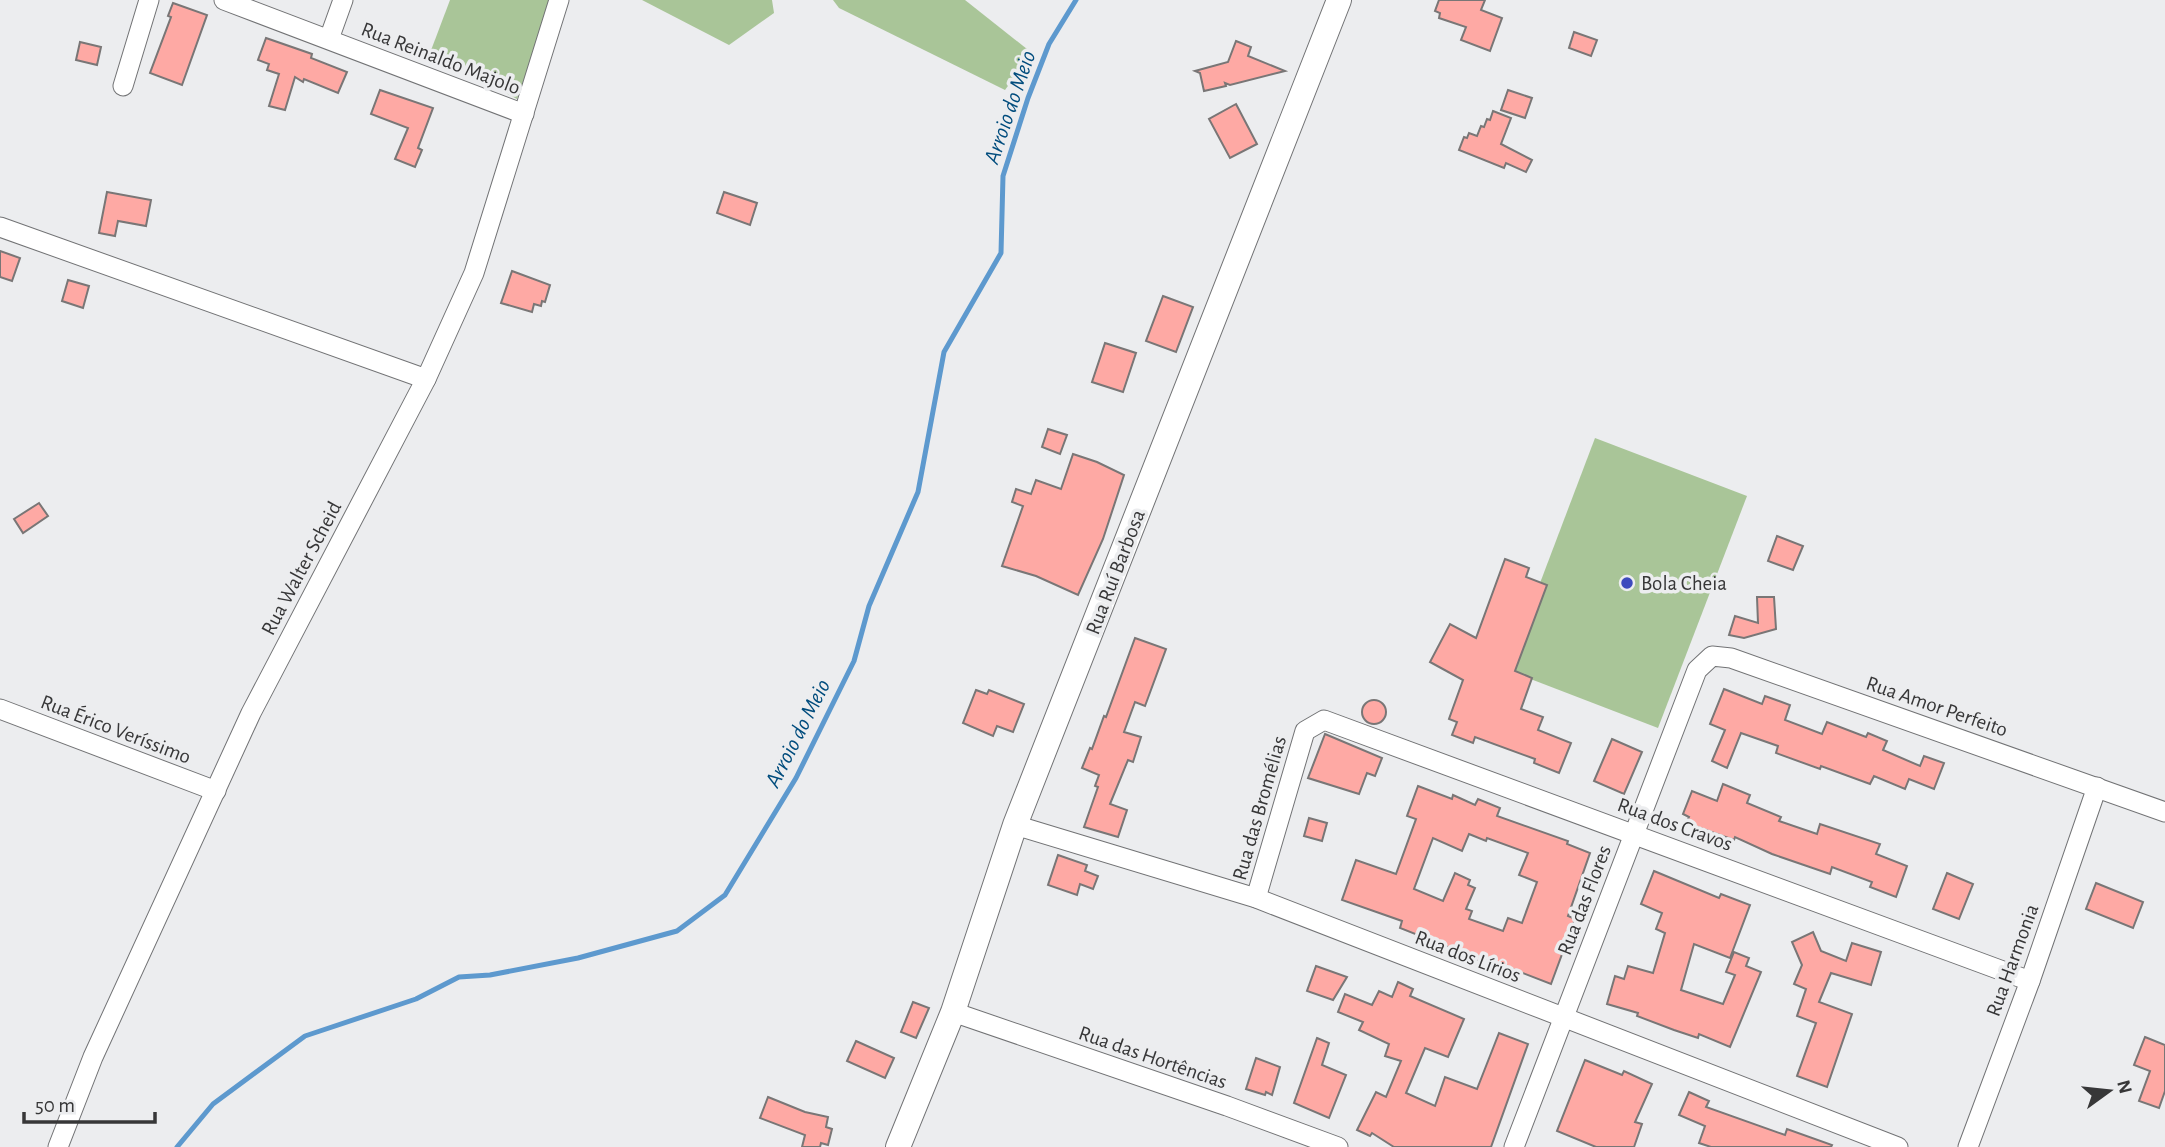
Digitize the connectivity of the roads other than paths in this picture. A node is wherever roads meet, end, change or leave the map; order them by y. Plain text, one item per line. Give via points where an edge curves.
1 (149, 0) edge
2 (224, 0) edge
3 (343, 0) edge
4 (559, 0) edge
5 (1339, 0) edge
6 (329, 39) junction
7 (123, 86) dead end
8 (524, 114) junction
9 (0, 227) edge
10 (426, 379) junction
11 (1697, 670) joint
12 (0, 709) edge
13 (1305, 731) joint
14 (2097, 787) junction
15 (216, 791) junction
16 (2165, 812) edge
17 (1015, 825) junction
18 (1635, 834) junction
19 (1256, 898) junction
20 (2030, 981) junction
21 (953, 1012) junction
22 (1563, 1017) junction
23 (58, 1147) edge
24 (898, 1147) edge
25 (1338, 1147) edge
26 (1514, 1147) edge
27 (1898, 1147) edge
28 (1968, 1147) edge

1 - 7 street
2 - 6 street, Rua Reinaldo Majolo
3 - 6 street
4 - 8 street, Rua Walter Scheid
5 - 17 main road, Rua Ruí Barbosa
6 - 8 street, Rua Reinaldo Majolo
8 - 10 street, Rua Walter Scheid via 474,273
9 - 10 street
10 - 15 street, Rua Walter Scheid via 251,713
11 - 14 street, Rua Amor Perfeito via 1712,656 1731,658
11 - 18 street, Rua das Flores
12 - 15 street, Rua Érico Veríssimo
13 - 18 street, Rua dos Cravos via 1324,720
13 - 19 street, Rua das Bromélias
14 - 16 street, Rua Amor Perfeito
14 - 20 street, Rua Harmonia
15 - 23 street, Rua Walter Scheid via 93,1058
17 - 19 street, Rua dos Lírios
17 - 21 main road, Rua Ruí Barbosa
18 - 20 street, Rua dos Cravos
18 - 22 street, Rua das Flores
19 - 22 street, Rua dos Lírios
20 - 28 street, Rua Harmonia
21 - 24 main road, Rua Ruí Barbosa
21 - 25 street, Rua das Hortências
22 - 26 street, Rua das Flores
22 - 27 street, Rua dos Lírios

